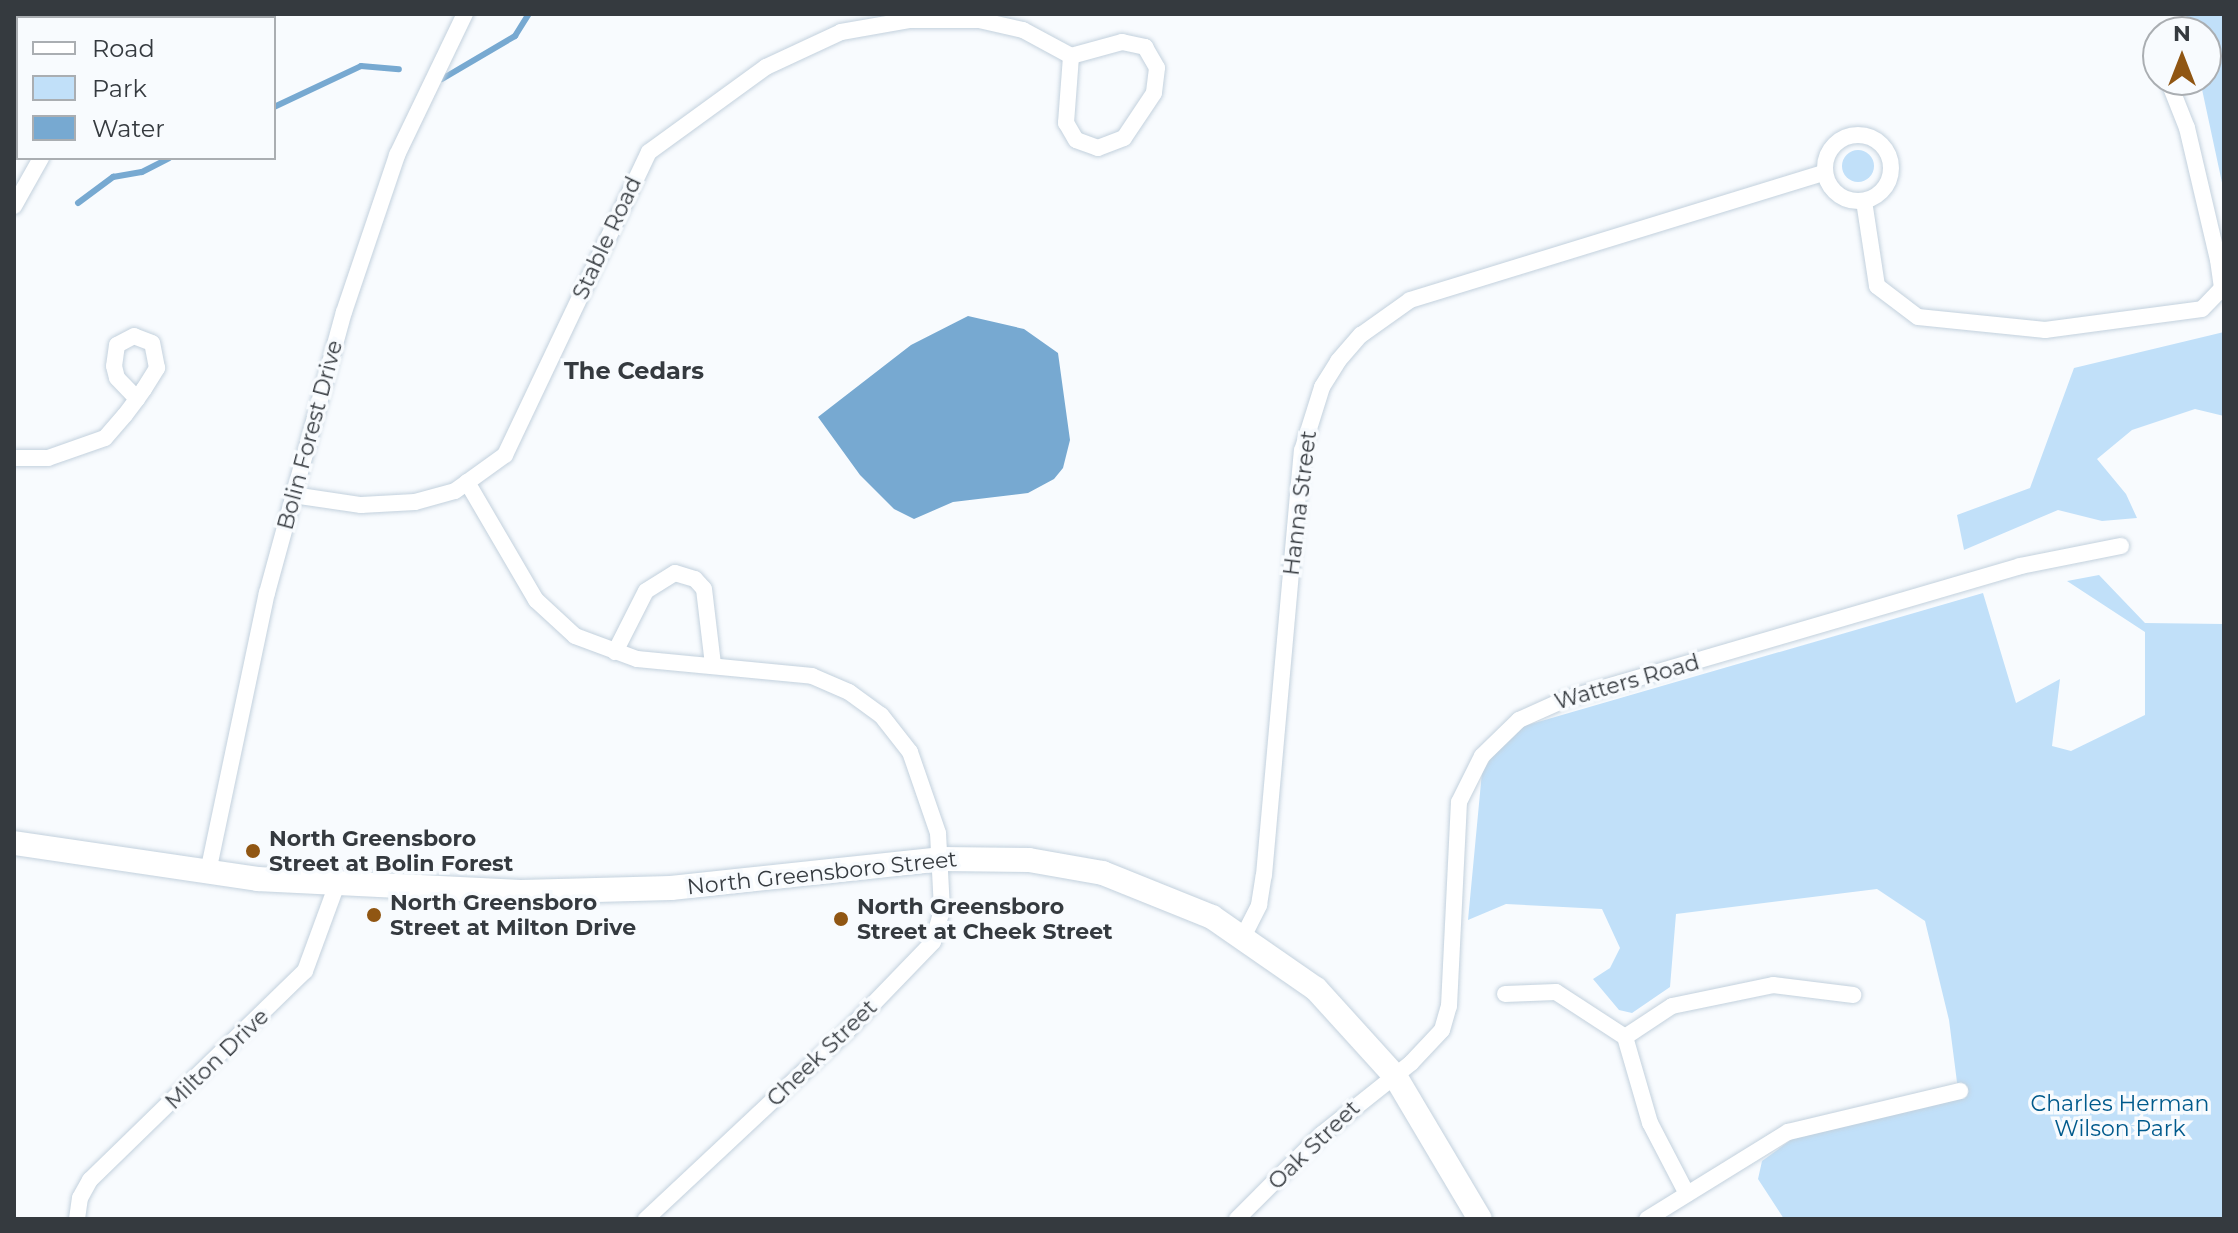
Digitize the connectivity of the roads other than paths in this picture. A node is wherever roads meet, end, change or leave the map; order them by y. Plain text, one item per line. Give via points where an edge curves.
1 (465, 14) edge
2 (1071, 56) junction
3 (2174, 96) edge
4 (40, 160) edge
5 (1825, 172) junction
6 (1864, 201) junction
7 (14, 206) edge
8 (137, 399) dead end
9 (14, 458) edge
10 (467, 482) junction
11 (293, 495) junction
12 (2121, 546) dead end
13 (615, 652) junction
14 (713, 665) junction
15 (14, 843) edge
16 (942, 859) junction
17 (208, 872) junction
18 (337, 884) junction
19 (1244, 935) junction
20 (1505, 994) dead end
21 (1853, 995) dead end
22 (1625, 1037) junction
23 (1395, 1076) junction
24 (1960, 1091) dead end
25 (1687, 1194) junction
26 (77, 1219) edge
27 (646, 1219) edge
28 (1237, 1219) edge
29 (1480, 1219) edge
30 (1647, 1219) edge

1 - 11 street, Bolin Forest Drive via 382,198
2 - 2 street via 1122,42 1145,47 1157,68 1154,93 1124,138 1098,148 1076,140 1066,123
2 - 10 street, Stable Road via 1023,30 979,20 909,20 841,32 796,51 685,122 649,152 629,186 537,396 505,455
3 - 6 street via 2187,128 2222,288 2202,309 2045,330 1918,317 1877,286
4 - 7 street
5 - 6 street via 1835,192
5 - 6 street via 1830,150 1848,136 1881,143 1891,174 1879,194
5 - 19 street, Hanna Street via 1410,300 1361,335 1338,361 1322,387 1302,451 1264,875 1259,905
8 - 9 street via 105,438 48,458
10 - 11 street, Stable Road via 415,502 361,505
10 - 13 street, Cheek Street via 536,600 575,636
11 - 17 street, Bolin Forest Drive
12 - 23 street, Watters Road via 2020,566 1566,699 1519,720 1482,756 1459,802 1449,1006 1432,1043
13 - 14 street, Cheek Street
13 - 14 street via 646,591 675,573 695,579 704,589
14 - 16 street, Cheek Street via 812,676 849,692 881,715 910,752 925,787
15 - 17 main road, North Greensboro Street
16 - 18 main road, North Greensboro Street via 671,888 521,892
16 - 19 main road, North Greensboro Street via 1029,860 1103,873 1181,901
16 - 27 street, Cheek Street via 939,926 920,958
17 - 18 main road, North Greensboro Street
18 - 26 street, Milton Drive via 305,971 90,1180
19 - 23 main road, North Greensboro Street via 1316,989
20 - 22 street via 1556,992
21 - 22 street via 1773,985 1672,1006
22 - 25 street via 1650,1123
23 - 28 street, Oak Street via 1322,1134
23 - 29 main road, North Greensboro Street
24 - 25 street via 1788,1132
25 - 30 street

